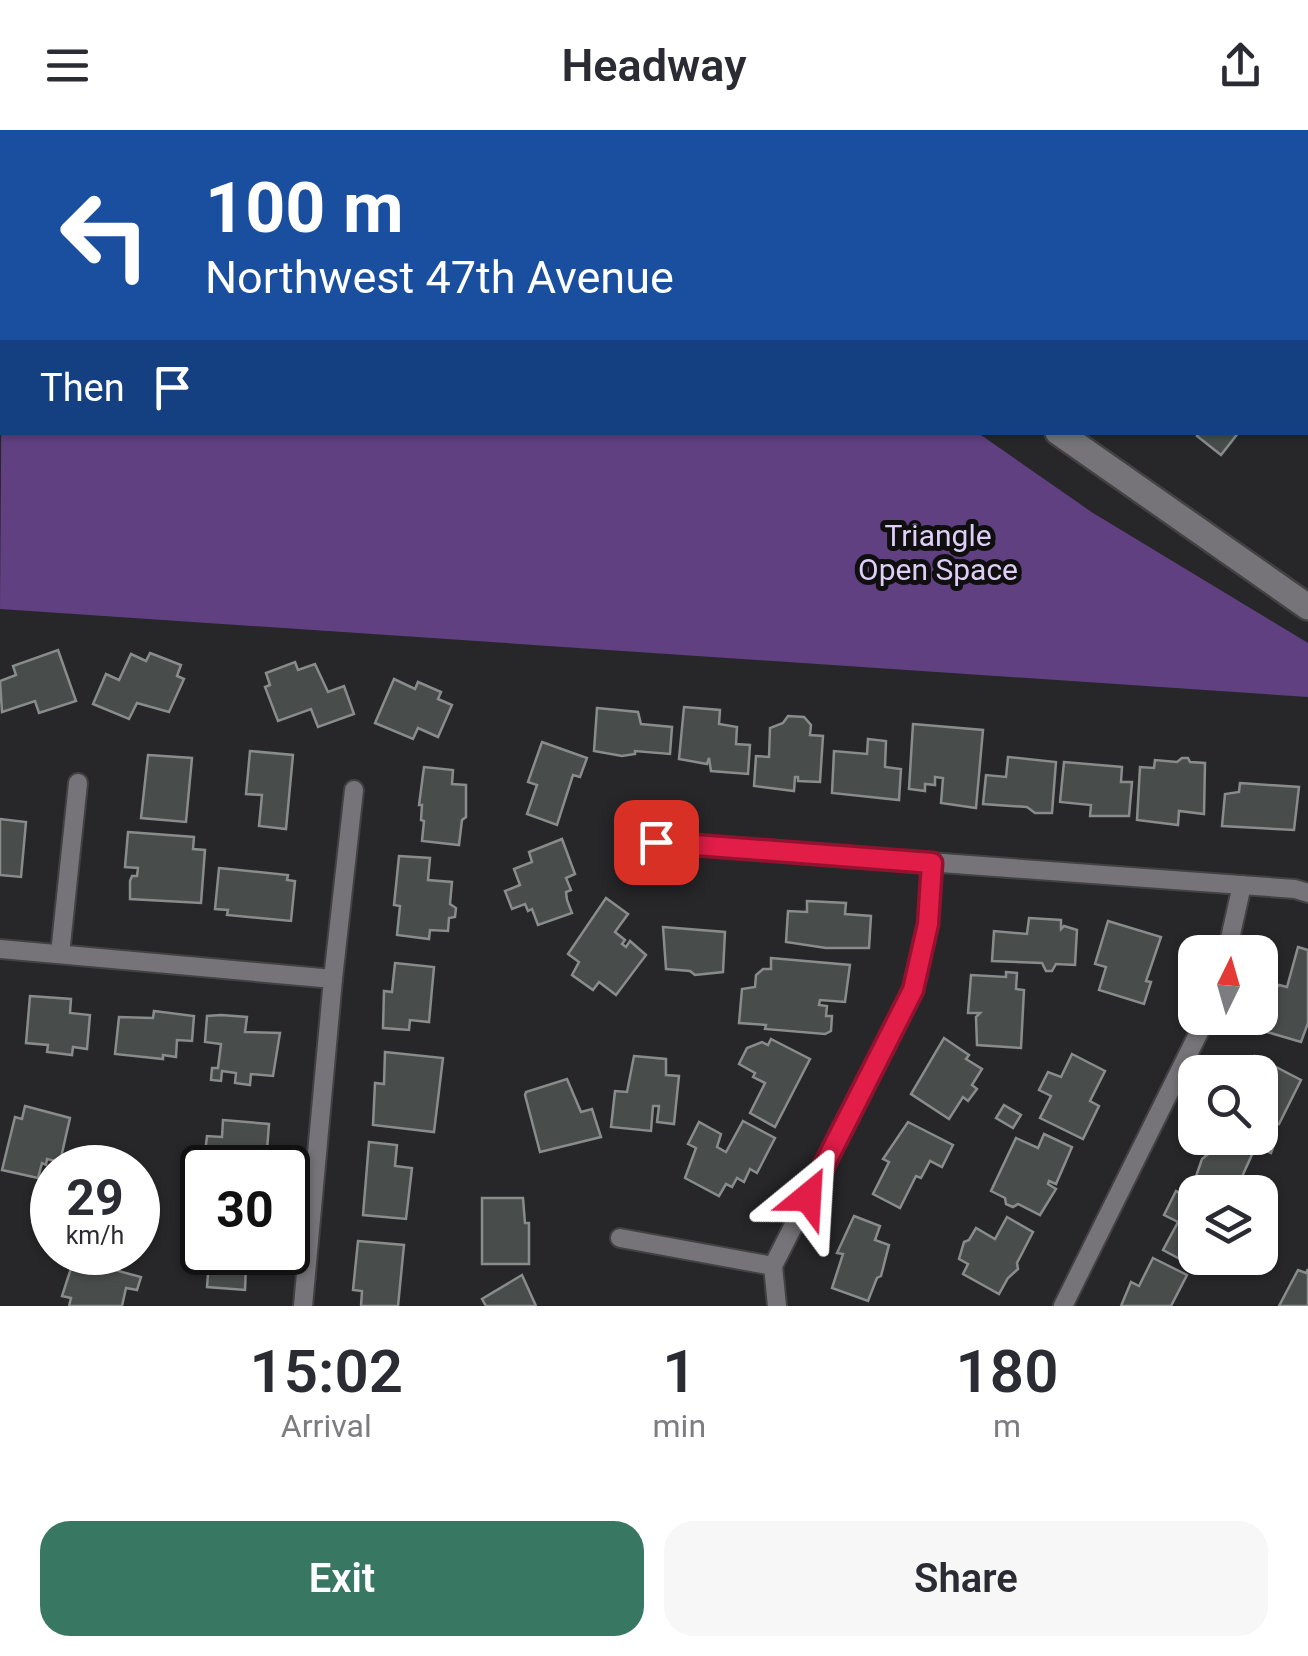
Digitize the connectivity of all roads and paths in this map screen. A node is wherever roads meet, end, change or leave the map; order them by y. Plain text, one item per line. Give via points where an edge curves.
1 (1062, 435) edge
2 (1308, 607) edge
3 (78, 783) dead end
4 (354, 790) dead end
5 (656, 842) dead end
6 (932, 863) junction
7 (1242, 886) junction
8 (1308, 893) edge
9 (1231, 935) edge
10 (0, 949) edge
11 (60, 954) junction
12 (333, 979) junction
13 (1198, 1035) edge
14 (620, 1238) dead end
15 (773, 1266) junction
16 (303, 1306) edge
17 (777, 1306) edge
18 (1063, 1306) edge

1 - 2 main road
3 - 11 street
4 - 12 street
5 - 6 street
6 - 7 street
6 - 15 street via 928,924 913,990
7 - 8 street
7 - 9 street
10 - 11 street
11 - 12 street
12 - 16 street
13 - 18 street
14 - 15 street
15 - 17 street

